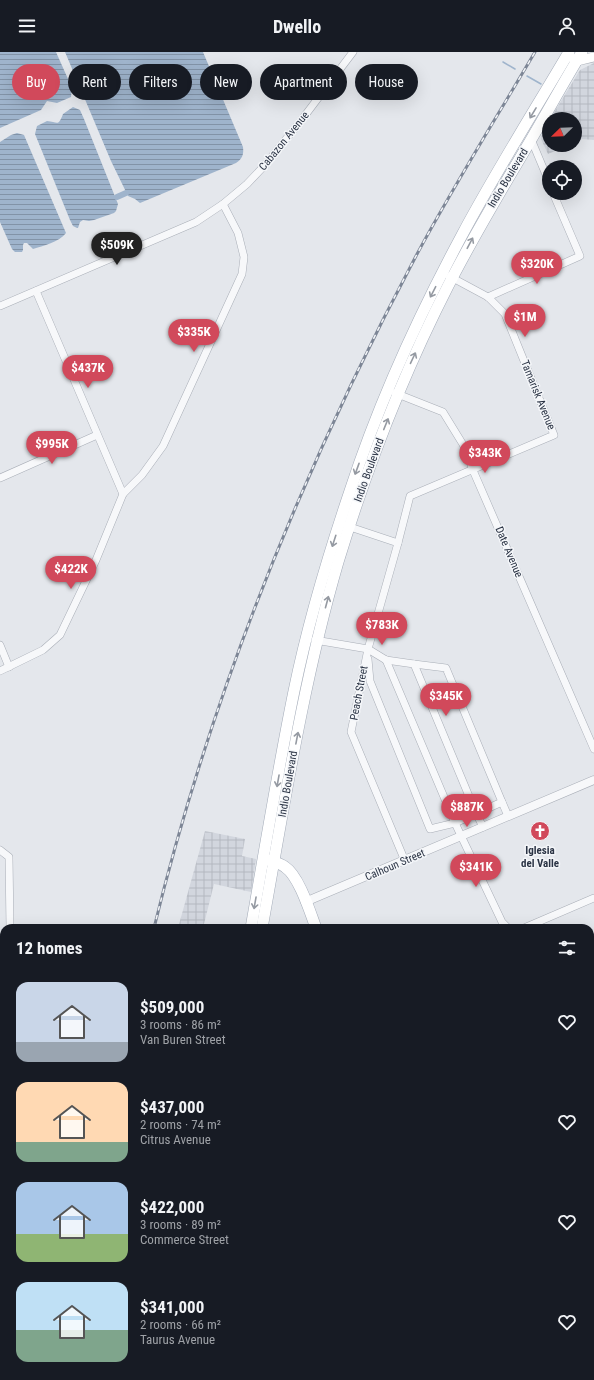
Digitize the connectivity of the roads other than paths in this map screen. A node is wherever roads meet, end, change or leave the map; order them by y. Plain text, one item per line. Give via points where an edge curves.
1 (354, 52) edge
2 (574, 55) edge
3 (594, 57) edge
4 (531, 139) junction
5 (542, 165) edge
6 (556, 200) edge
7 (223, 204) junction
8 (447, 275) junction
9 (36, 291) junction
10 (488, 298) junction
11 (0, 306) edge
12 (393, 392) junction
13 (97, 435) junction
14 (472, 468) junction
15 (0, 478) edge
16 (123, 494) junction
17 (344, 526) junction
18 (398, 543) junction
19 (312, 639) junction
20 (0, 645) edge
21 (368, 649) junction
22 (386, 660) junction
23 (414, 664) junction
24 (9, 667) junction
25 (0, 671) edge
26 (594, 750) edge
27 (594, 780) edge
28 (502, 802) junction
29 (476, 812) junction
30 (508, 816) junction
31 (455, 823) junction
32 (483, 827) junction
33 (462, 836) junction
34 (0, 850) edge
35 (269, 860) junction
36 (405, 861) junction
37 (594, 898) edge
38 (306, 902) junction
39 (10, 924) edge
40 (252, 924) edge
41 (262, 924) edge
42 (314, 924) edge
43 (504, 924) edge
44 (533, 924) edge

1 - 7 street, Cabazon Avenue via 264,166
2 - 3 main road via 584,60
2 - 4 main road, Indio Boulevard
2 -> 8 main road, Indio Boulevard via 482,199
4 - 5 street
8 -> 4 main road, Indio Boulevard
6 - 10 street via 580,256
7 - 9 street, Cabazon Avenue via 196,222
7 - 16 street via 238,233 244,257 242,274 163,446 142,475
8 - 10 street, Tamarisk Avenue
8 - 12 main road, Indio Boulevard via 424,335
9 - 11 street, Cabazon Avenue
9 - 13 street
10 - 14 street, Tamarisk Avenue via 505,314 554,435
12 - 14 street, Date Avenue via 443,412 467,451
12 - 17 main road, Indio Boulevard via 372,460
13 - 15 street
13 - 16 street
14 - 18 street, Peach Street via 410,496
14 - 26 street, Date Avenue
16 - 24 street via 96,560 60,635 44,650
17 - 18 street
17 - 19 main road, Indio Boulevard via 331,588
18 - 21 street, Peach Street
19 - 21 street
19 - 35 main road, Indio Boulevard via 303,705
20 - 24 street
21 - 22 street
21 - 31 street via 370,681 430,829
21 - 36 street, Peach Street via 351,732
22 - 23 street
22 - 31 street
23 - 28 street via 446,668
23 - 29 street
24 - 25 street
27 - 30 street, Calhoun Street
28 - 29 street
28 - 30 street
29 - 31 street
29 - 32 street
30 - 32 street, Calhoun Street
31 - 33 street
32 - 33 street, Calhoun Street
33 - 36 street, Calhoun Street
33 - 43 street
34 - 39 street via 9,857
35 - 38 main road via 291,872
35 -> 40 main road, Indio Boulevard
35 - 41 main road, Indio Boulevard
36 - 38 street, Calhoun Street
37 - 44 street
38 - 42 main road

